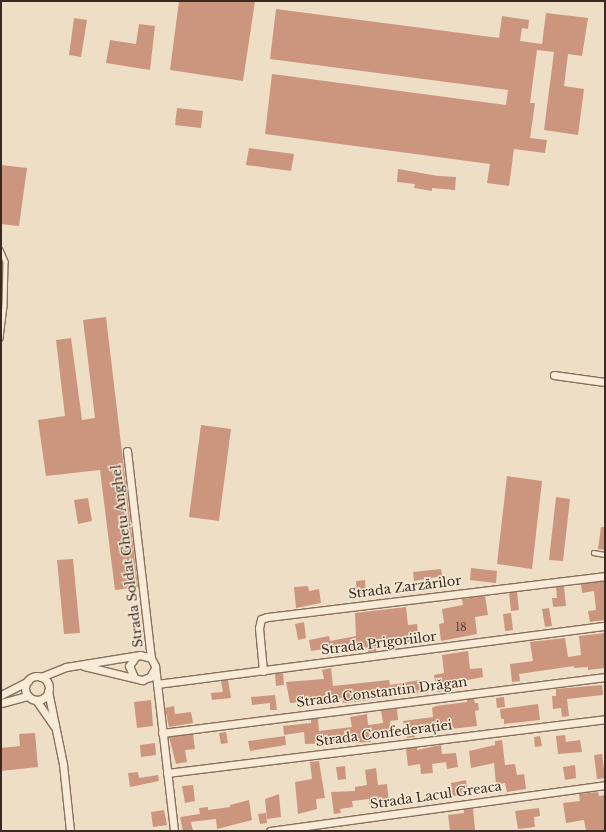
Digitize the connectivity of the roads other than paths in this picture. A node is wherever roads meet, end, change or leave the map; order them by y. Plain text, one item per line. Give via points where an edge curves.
1 (1, 250) edge
2 (1, 339) edge
3 (554, 375) dead end
4 (605, 382) edge
5 (128, 451) dead end
6 (594, 553) dead end
7 (605, 554) edge
8 (605, 576) edge
9 (605, 626) edge
10 (136, 656) junction
11 (151, 658) junction
12 (77, 665) junction
13 (154, 670) junction
14 (263, 671) junction
15 (51, 672) junction
16 (41, 676) junction
17 (134, 677) junction
18 (605, 677) edge
19 (146, 679) junction
20 (28, 681) junction
21 (48, 683) junction
22 (157, 684) junction
23 (48, 691) junction
24 (1, 695) edge
25 (28, 696) junction
26 (36, 700) junction
27 (1, 703) edge
28 (605, 719) edge
29 (56, 729) junction
30 (162, 733) junction
31 (167, 773) junction
32 (605, 785) edge
33 (70, 831) edge
34 (174, 831) edge
35 (270, 831) edge

1 - 2 lane via 6,262
3 - 4 street
5 - 11 street, Strada Soldat Ghețu Anghel
6 - 7 lane
8 - 14 street, Strada Zarzărilor via 268,617 261,619 259,628
9 - 14 street, Strada Prigoriilor
10 - 11 street via 144,655
10 - 12 street
10 - 17 street via 129,666
11 - 13 street
12 - 15 street
12 - 17 street
13 - 19 street
13 - 22 street
14 - 22 street, Strada Prigoriilor
15 - 16 street
15 - 21 street
16 - 20 street via 34,676
16 - 21 street
17 - 19 street
18 - 30 street, Strada Constantin Drăgan
19 - 22 street
20 - 24 street
20 - 25 street via 25,688
21 - 23 street
22 - 30 street
23 - 26 street via 44,698
23 - 29 street
25 - 26 street
25 - 27 street
26 - 29 street
28 - 31 street, Strada Confederației
29 - 33 street
30 - 31 street
31 - 34 street
32 - 35 street, Strada Lacul Greaca

